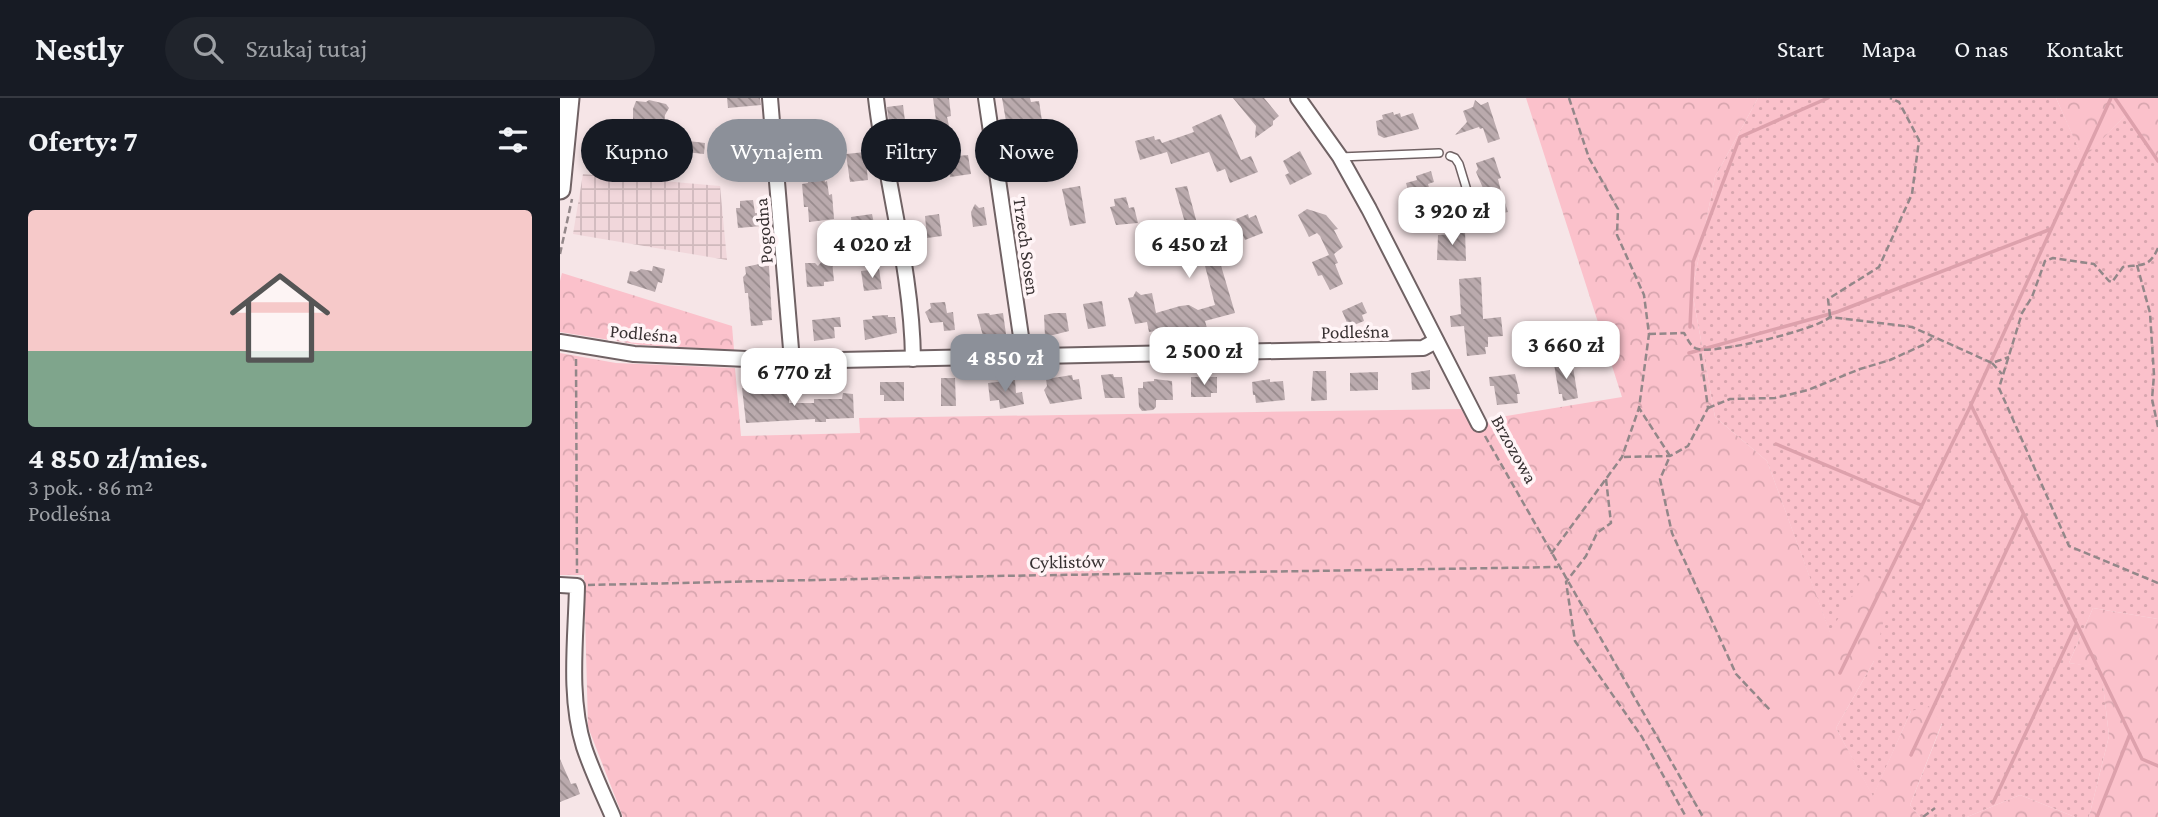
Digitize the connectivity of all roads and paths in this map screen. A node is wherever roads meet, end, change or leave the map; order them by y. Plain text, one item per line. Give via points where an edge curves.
1 (569, 98) edge
2 (770, 98) edge
3 (876, 98) edge
4 (986, 98) edge
5 (1298, 98) edge
6 (1570, 98) edge
7 (1890, 98) edge
8 (1439, 153) dead end
9 (1450, 156) dead end
10 (1340, 158) junction
11 (560, 189) edge
12 (1472, 207) dead end
13 (2158, 248) edge
14 (2137, 265) junction
15 (1830, 317) junction
16 (1649, 334) junction
17 (1933, 337) junction
18 (1436, 341) junction
19 (560, 342) edge
20 (576, 345) junction
21 (1700, 350) junction
22 (2009, 356) junction
23 (1024, 357) junction
24 (913, 359) junction
25 (792, 361) junction
26 (1992, 363) junction
27 (2003, 375) junction
28 (1639, 408) junction
29 (1707, 408) junction
30 (1479, 424) joint
31 (2158, 427) edge
32 (1670, 456) junction
33 (1622, 457) junction
34 (1606, 479) junction
35 (1551, 554) junction
36 (1558, 567) junction
37 (1566, 582) junction
38 (2158, 583) edge
39 (560, 585) edge
40 (577, 586) junction
41 (1770, 710) dead end
42 (1936, 808) dead end
43 (613, 817) edge
44 (1686, 817) edge
45 (1703, 817) edge
46 (1923, 817) edge

1 - 11 street
2 - 25 street, Pogodna
3 - 24 street via 901,241
4 - 23 street, Trzech Sosen
5 - 10 street, Brzozowa
6 - 16 path via 1589,158 1618,209 1618,235 1644,295
7 - 15 path via 1899,102 1919,140 1912,194 1879,267 1828,299
8 - 10 lane
9 - 12 lane via 1459,164
10 - 18 street, Brzozowa
13 - 14 path via 2153,260
14 - 22 path via 2123,267 2112,282 2094,264 2045,261
14 - 31 path via 2150,313 2152,399
15 - 17 path via 1912,327
15 - 21 path via 1770,339
16 - 21 path via 1684,332 1692,347
16 - 28 path
17 - 26 path
17 - 29 path via 1890,360 1808,390 1775,398 1730,399
18 - 23 street, Podleśna via 1423,348
18 - 30 street, Brzozowa
19 - 20 street, Podleśna
20 - 25 street, Podleśna via 634,354
20 - 40 path
21 - 29 path
22 - 26 path
22 - 27 path
23 - 24 street, Podleśna
24 - 25 street, Podleśna
26 - 27 path
27 - 38 path via 1999,388 2069,545
28 - 32 path
28 - 33 path
29 - 32 path via 1688,446
30 - 35 path, Brzozowa
32 - 33 path
32 - 41 path via 1660,479 1672,533 1736,674
33 - 34 path
34 - 35 path
34 - 37 path via 1611,523 1597,533
35 - 36 path, Brzozowa
36 - 37 path, Brzozowa
36 - 40 path, Cyklistów
37 - 44 path via 1575,641 1642,737
37 - 45 path, Brzozowa
39 - 40 street
40 - 43 street via 578,718 584,747
42 - 46 path

